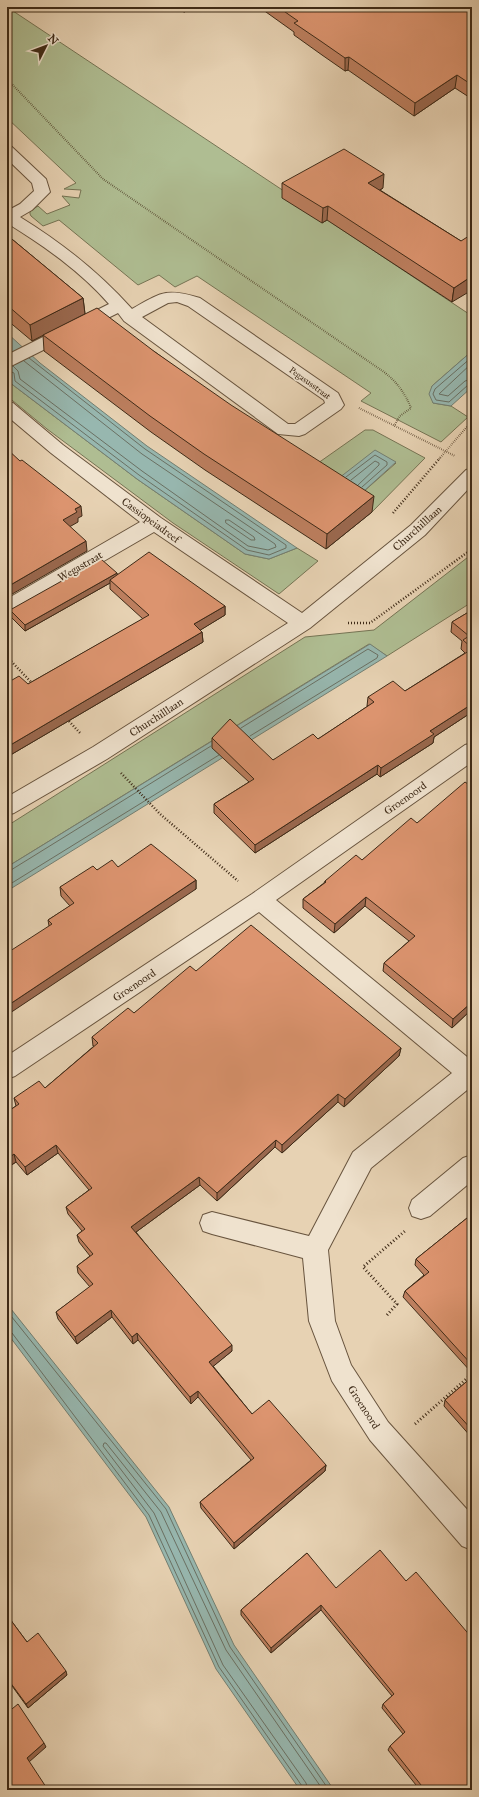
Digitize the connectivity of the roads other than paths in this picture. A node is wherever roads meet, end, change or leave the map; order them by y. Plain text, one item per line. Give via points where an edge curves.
1 (7, 150) edge
2 (10, 222) edge
3 (125, 312) junction
4 (7, 362) edge
5 (7, 407) edge
6 (472, 474) edge
7 (154, 523) junction
8 (7, 608) edge
9 (303, 623) junction
10 (472, 751) edge
11 (7, 807) edge
12 (260, 900) junction
13 (7, 1069) edge
14 (471, 1073) edge
15 (472, 1166) edge
16 (421, 1208) road end
17 (212, 1223) dead end
18 (316, 1249) junction
19 (472, 1536) edge

1 - 2 street, Pegasusstraat via 40,182 42,192
2 - 3 street, Pegasusstraat via 76,263 104,288
3 - 3 street, Pegasusstraat via 164,298 178,297 194,302 332,397 336,404 299,430 284,430
3 - 4 street via 55,338
5 - 7 street, Cassiopeiadreef
6 - 9 street, Churchilllaan via 418,530
7 - 8 street, Wegastraat
7 - 9 street, Cassiopeiadreef
9 - 11 street, Churchilllaan via 100,753
10 - 12 street, Groenoord
12 - 13 street, Groenoord
12 - 14 street
14 - 18 street via 362,1160
15 - 16 street
17 - 18 street
18 - 19 street, Groenoord via 322,1321 341,1372 379,1431

